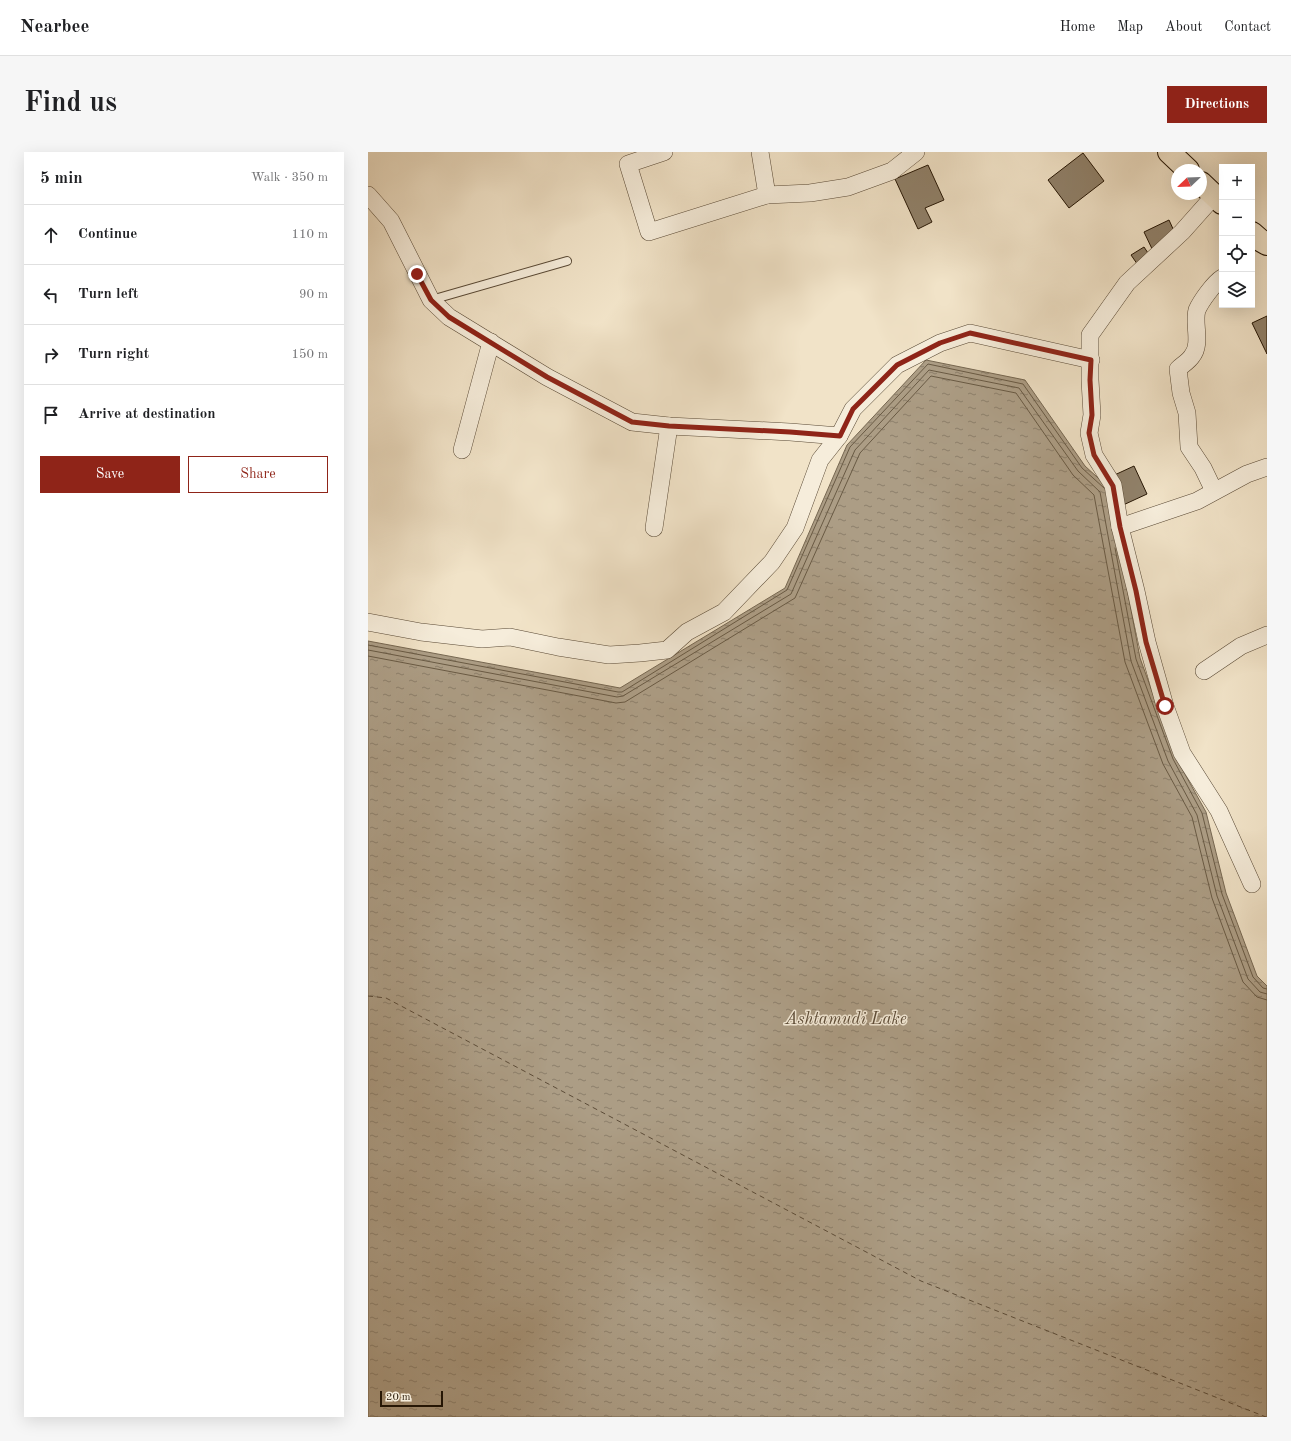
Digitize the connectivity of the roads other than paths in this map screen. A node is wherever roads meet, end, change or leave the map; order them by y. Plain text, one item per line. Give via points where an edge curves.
1 (664, 152) edge
2 (760, 152) edge
3 (916, 152) edge
4 (1169, 152) edge
5 (1182, 164) edge
6 (1212, 194) edge
7 (368, 195) edge
8 (767, 195) junction
9 (567, 261) dead end
10 (1219, 280) edge
11 (431, 300) junction
12 (490, 342) junction
13 (1091, 360) junction
14 (669, 426) junction
15 (840, 436) junction
16 (462, 450) dead end
17 (1267, 467) edge
18 (1214, 491) junction
19 (1120, 527) junction
20 (654, 528) dead end
21 (368, 622) edge
22 (1267, 635) edge
23 (1204, 671) dead end
24 (1252, 884) dead end

1 - 8 street via 628,164 649,232
2 - 8 street
3 - 8 street via 892,171 848,187 810,193
4 - 5 main road
6 - 13 street via 1182,232 1127,284 1115,299 1090,335
7 - 11 street via 391,222
9 - 11 lane
10 - 18 street via 1197,311 1197,335 1193,356 1178,369 1187,413 1189,447
11 - 12 street via 449,317
12 - 14 street via 547,377 632,422
12 - 16 street
13 - 15 street via 970,333 940,343 897,365 853,409
13 - 19 street via 1092,415 1089,433 1094,455 1113,486
14 - 15 street
14 - 20 street
15 - 21 street via 820,460 795,528 772,562 724,612 687,632 667,650 609,654 510,637 482,639 421,632
17 - 18 street
18 - 19 street via 1197,501
19 - 24 street via 1146,642 1182,753 1219,811
22 - 23 street via 1241,646

